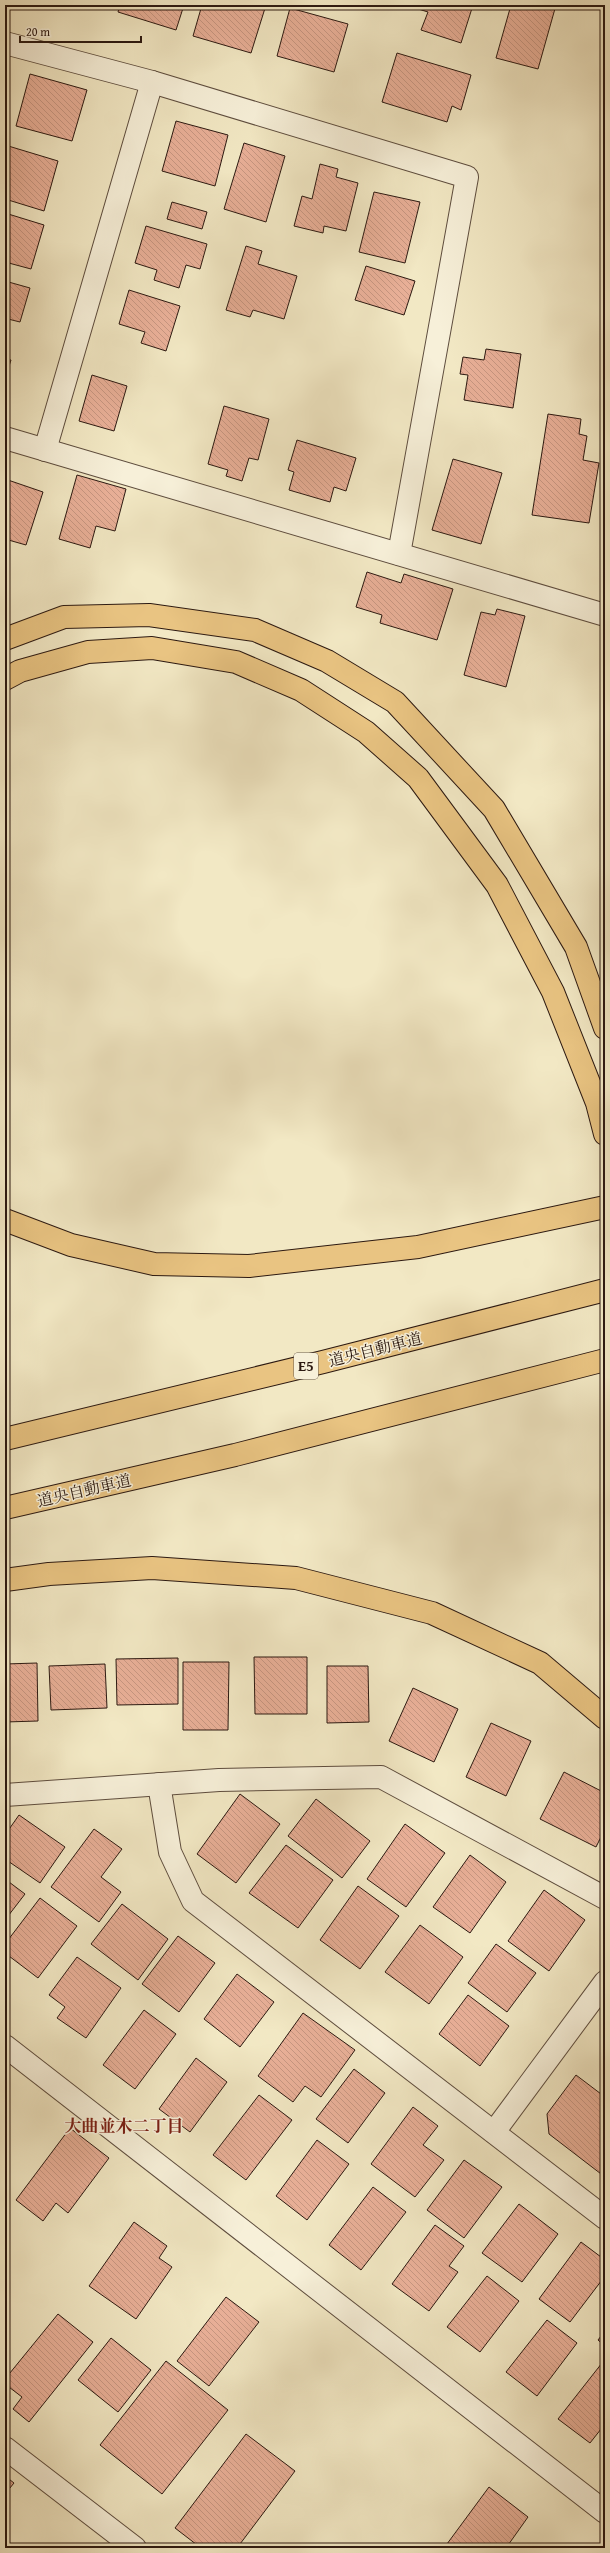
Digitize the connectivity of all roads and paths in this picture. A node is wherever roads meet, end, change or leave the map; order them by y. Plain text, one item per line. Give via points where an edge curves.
1 (5, 43) edge
2 (152, 82) junction
3 (5, 438) edge
4 (45, 450) junction
5 (399, 554) junction
6 (605, 615) edge
7 (5, 639) edge
8 (5, 679) edge
9 (605, 1028) edge
10 (605, 1134) edge
11 (605, 1207) edge
12 (5, 1220) edge
13 (605, 1290) edge
14 (605, 1360) edge
15 (5, 1439) edge
16 (5, 1508) edge
17 (5, 1580) edge
18 (605, 1718) edge
19 (159, 1784) junction
20 (5, 1795) edge
21 (605, 1898) edge
22 (605, 1982) edge
23 (5, 2046) edge
24 (494, 2132) junction
25 (605, 2218) edge
26 (5, 2448) edge
27 (605, 2512) edge
28 (135, 2548) edge

1 - 2 street
2 - 4 street
2 - 5 street via 467,177
3 - 4 street
4 - 5 street
5 - 6 street
7 - 9 highway via 64,617 148,615 255,630 327,661 395,702 494,809 576,947
8 - 10 highway via 20,671 88,652 152,648 236,662 301,690 366,732 418,778 497,885 553,992 597,1102
11 - 12 highway via 418,1247 249,1266 154,1264 71,1245
13 - 15 highway, 道央自動車道 / E5 via 324,1362
14 - 16 highway, 道央自動車道 via 235,1455
17 - 18 highway via 49,1574 152,1568 296,1578 432,1613 540,1663
19 - 20 street
19 - 21 street via 381,1778
19 - 24 street via 170,1852 193,1901
22 - 24 street
23 - 27 street
24 - 25 street
26 - 28 street

